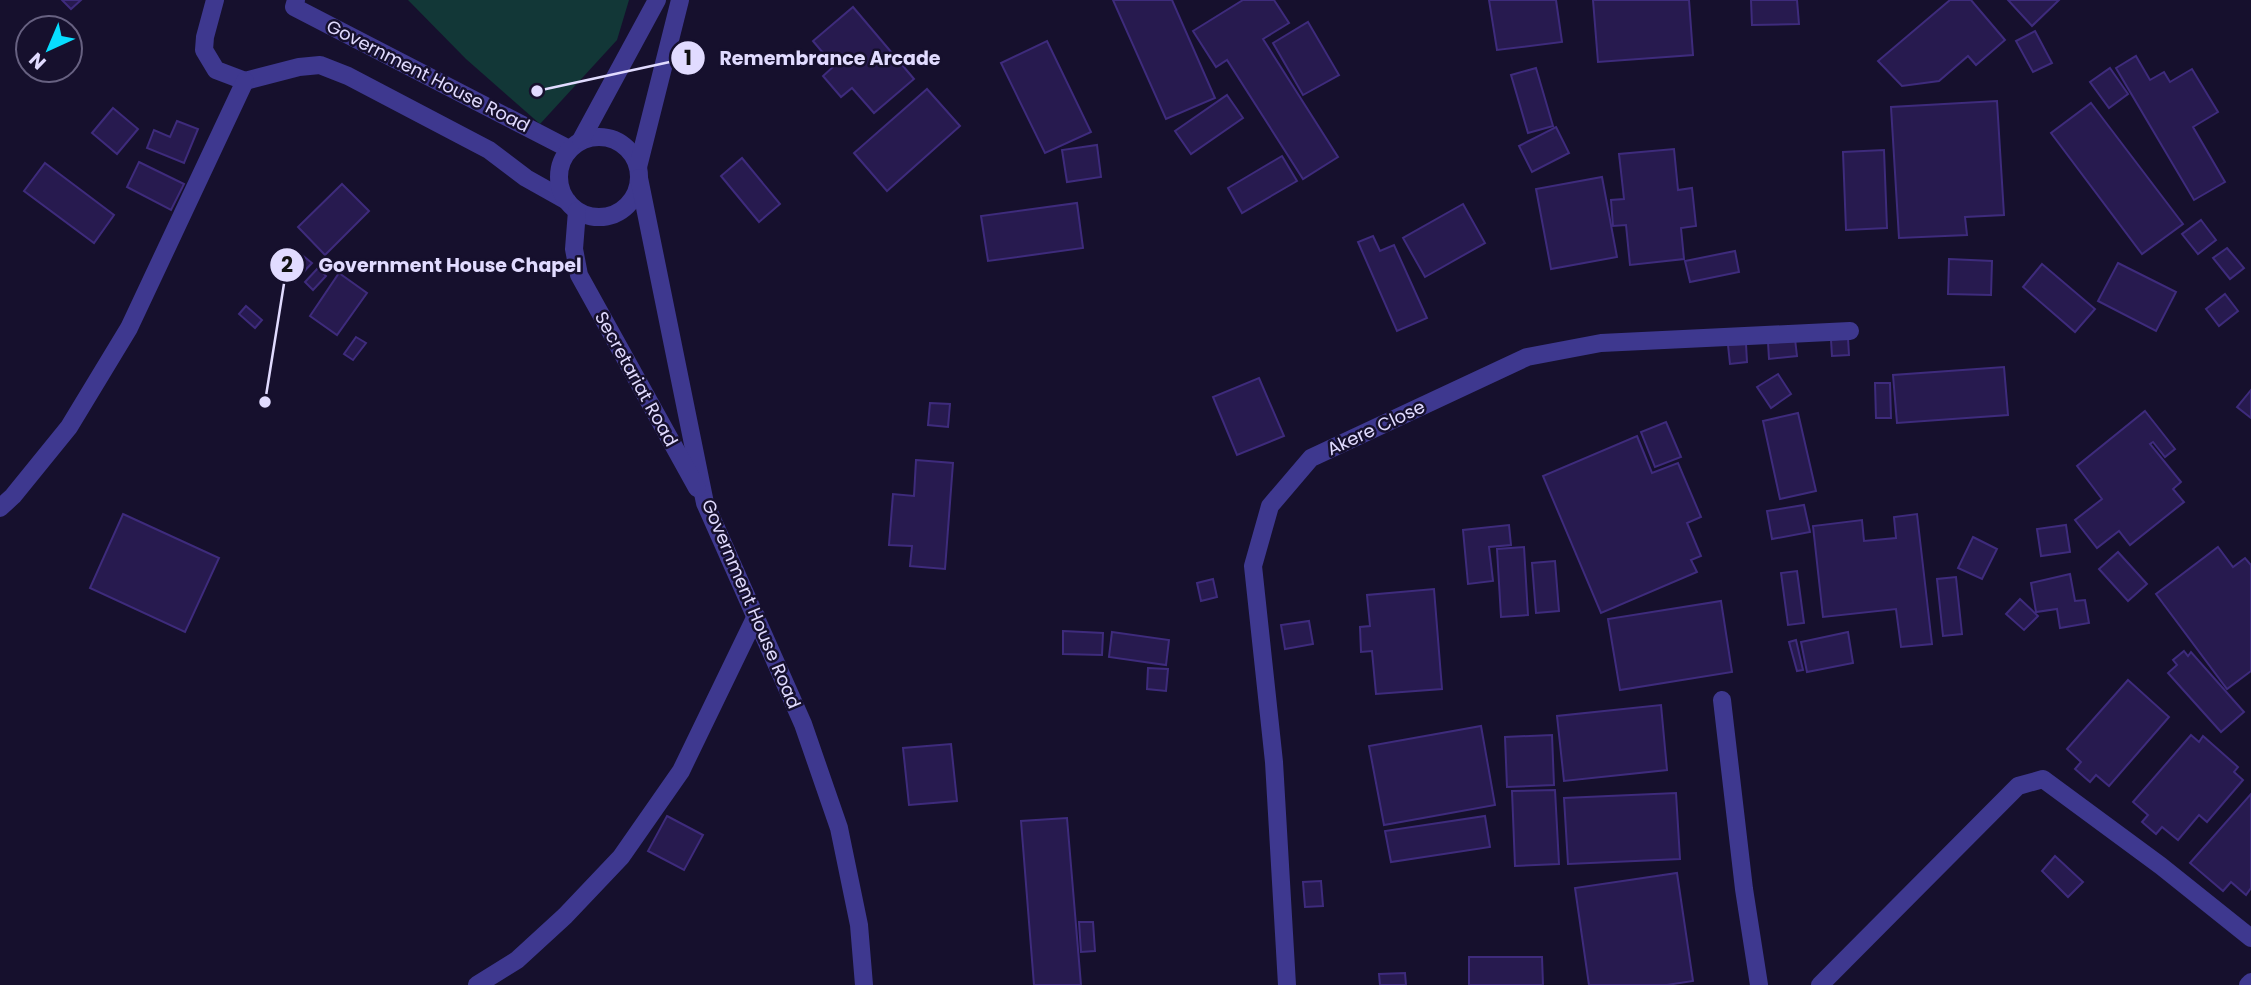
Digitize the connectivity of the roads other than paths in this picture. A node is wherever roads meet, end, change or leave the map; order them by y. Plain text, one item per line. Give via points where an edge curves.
1 (215, 0) edge
2 (657, 0) edge
3 (680, 0) edge
4 (289, 2) edge
5 (245, 81) junction
6 (575, 145) junction
7 (638, 173) junction
8 (572, 206) junction
9 (1850, 331) dead end
10 (705, 503) junction
11 (0, 508) edge
12 (756, 616) junction
13 (1721, 700) dead end
14 (2251, 938) edge
15 (477, 985) edge
16 (864, 985) edge
17 (1287, 985) edge
18 (1759, 985) edge
19 (1820, 985) edge

1 - 5 street via 204,50 216,70
2 - 6 street
3 - 7 street
4 - 6 street, Government House Road
5 - 8 street, Government House Road via 320,65 489,150
5 - 11 street via 130,328 69,427
6 - 7 street via 592,137 615,140 633,156
6 - 8 street via 562,161 559,175 560,188
7 - 8 street via 637,190 612,215 600,216
7 - 10 street, Government House Road
8 - 10 street, Secretariat Road via 579,275
9 - 17 street, Akere Close via 1601,343 1527,357 1311,458 1270,506 1253,566 1274,762
10 - 12 street, Government House Road
12 - 15 street via 681,771 621,857 517,960
12 - 16 street, Government House Road via 803,724 839,828 859,925
13 - 18 street
14 - 19 street via 2043,779 2018,786

